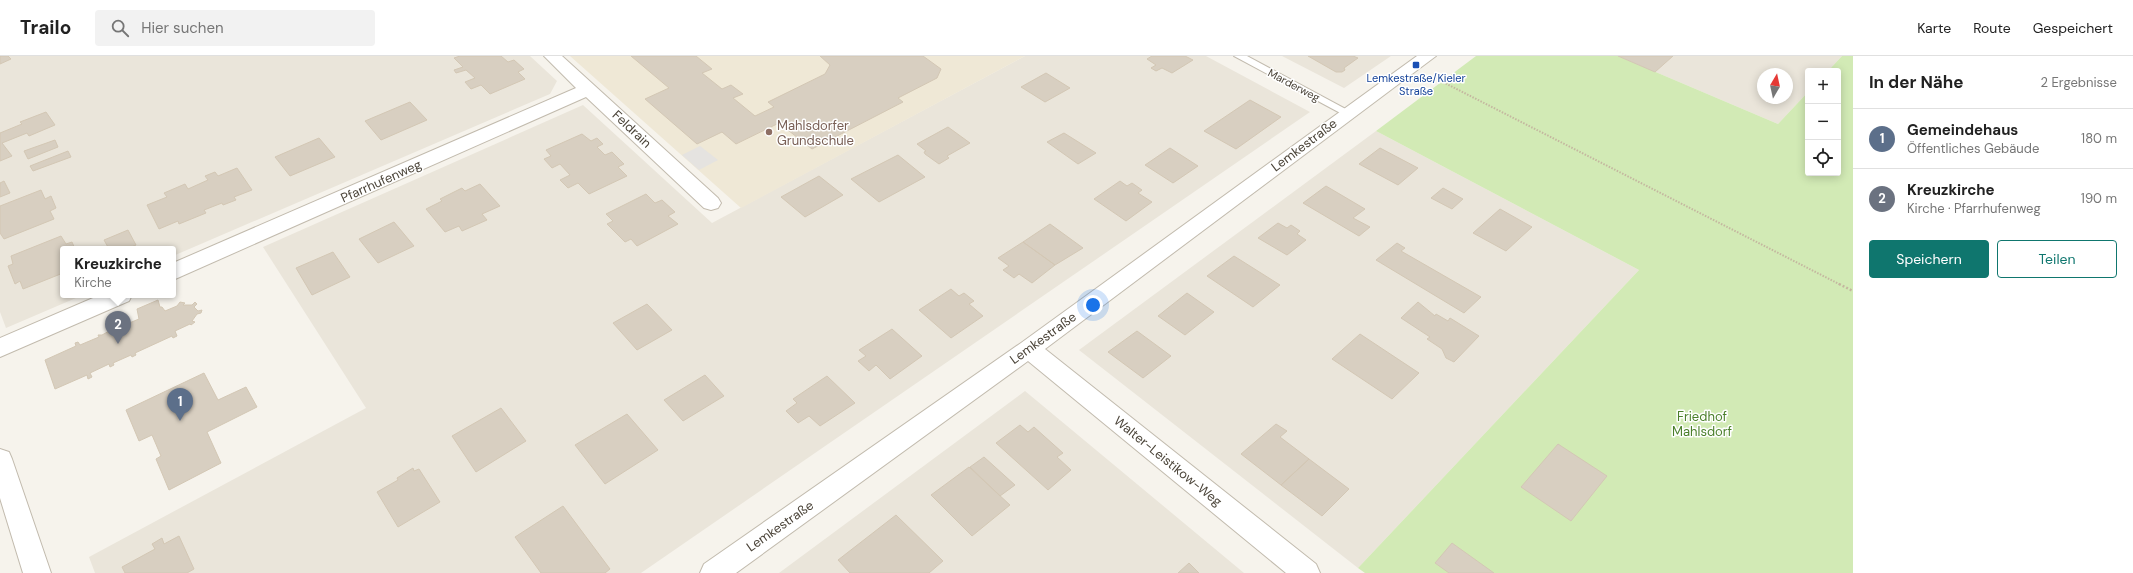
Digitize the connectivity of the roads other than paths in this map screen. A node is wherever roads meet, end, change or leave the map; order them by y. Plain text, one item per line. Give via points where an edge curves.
1 (552, 56) edge
2 (1240, 56) edge
3 (1428, 56) edge
4 (589, 89) junction
5 (1348, 113) junction
6 (711, 203) dead end
7 (176, 271) edge
8 (114, 298) edge
9 (0, 348) edge
10 (1029, 349) junction
11 (0, 459) edge
12 (38, 573) edge
13 (714, 573) edge
14 (1306, 573) edge

1 - 4 street, Feldrain
2 - 5 lane, Marderweg
3 - 5 street, Lemkestraße
4 - 6 street, Feldrain
4 - 7 street, Pfarrhufenweg
5 - 10 street, Lemkestraße
8 - 9 street
10 - 13 street, Lemkestraße
10 - 14 street, Walter-Leistikow-Weg
11 - 12 street

